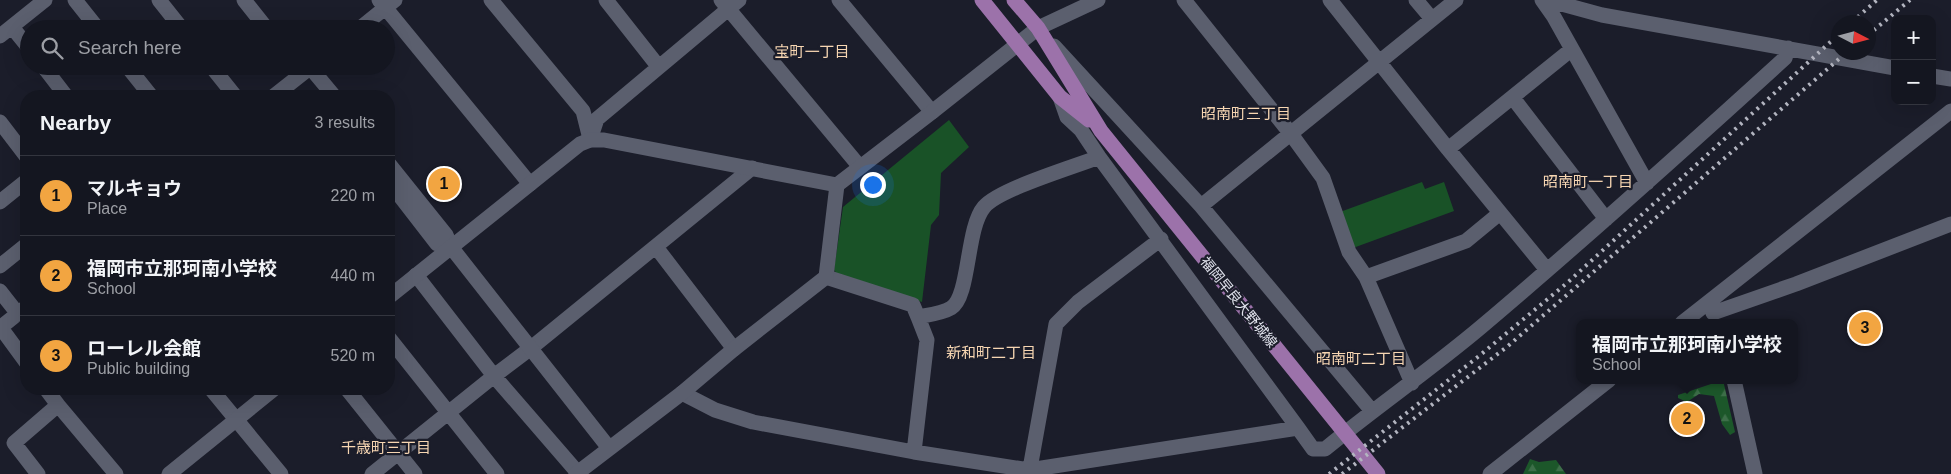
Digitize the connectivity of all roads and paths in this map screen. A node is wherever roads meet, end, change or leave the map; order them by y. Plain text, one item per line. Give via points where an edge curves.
1 (45, 0) edge
2 (76, 0) edge
3 (159, 0) edge
4 (244, 0) edge
5 (257, 0) edge
6 (491, 0) edge
7 (606, 0) edge
8 (839, 0) edge
9 (982, 0) edge
10 (1014, 0) edge
11 (1098, 0) edge
12 (1184, 0) edge
13 (1330, 0) edge
14 (1416, 0) edge
15 (1456, 0) edge
16 (1542, 0) edge
17 (1547, 0) edge
18 (386, 3) edge
19 (729, 3) edge
20 (20, 20) edge
21 (21, 20) edge
22 (91, 20) edge
23 (175, 20) edge
24 (260, 20) edge
25 (273, 20) edge
26 (368, 20) edge
27 (1432, 20) junction
28 (12, 27) junction
29 (1038, 28) junction
30 (0, 36) edge
31 (20, 37) edge
32 (1018, 44) junction
33 (1788, 48) junction
34 (1572, 50) junction
35 (1379, 63) junction
36 (658, 66) junction
37 (1891, 67) edge
38 (50, 75) edge
39 (134, 75) edge
40 (218, 75) edge
41 (298, 75) edge
42 (310, 75) edge
43 (313, 75) edge
44 (1936, 77) edge
45 (1951, 79) edge
46 (61, 90) edge
47 (146, 90) edge
48 (230, 90) edge
49 (281, 90) edge
50 (318, 90) edge
51 (328, 90) edge
52 (1060, 97) junction
53 (1513, 98) junction
54 (1951, 111) edge
55 (932, 112) junction
56 (0, 122) edge
57 (1101, 131) junction
58 (1291, 134) junction
59 (590, 140) junction
60 (20, 148) edge
61 (1448, 149) junction
62 (1099, 158) junction
63 (752, 168) junction
64 (860, 168) junction
65 (395, 171) edge
66 (1647, 183) junction
67 (530, 184) junction
68 (836, 185) junction
69 (20, 186) edge
70 (395, 190) edge
71 (0, 202) edge
72 (1201, 206) junction
73 (1500, 213) junction
74 (1606, 219) junction
75 (1951, 224) edge
76 (1160, 239) junction
77 (452, 247) junction
78 (656, 247) junction
79 (20, 250) edge
80 (0, 266) edge
81 (1546, 270) junction
82 (416, 275) junction
83 (826, 277) junction
84 (1366, 277) junction
85 (395, 290) edge
86 (0, 291) edge
87 (20, 309) edge
88 (20, 313) edge
89 (1711, 314) edge
90 (918, 317) junction
91 (1695, 319) edge
92 (0, 328) edge
93 (395, 346) edge
94 (532, 348) junction
95 (734, 349) junction
96 (20, 354) edge
97 (494, 376) junction
98 (1412, 383) junction
99 (1604, 384) edge
100 (1735, 384) edge
101 (682, 393) junction
102 (51, 395) edge
103 (215, 395) edge
104 (267, 395) edge
105 (352, 395) edge
106 (58, 404) junction
107 (1372, 411) junction
108 (448, 414) junction
109 (236, 420) junction
110 (1298, 428) junction
111 (609, 448) junction
112 (914, 452) junction
113 (398, 454) junction
114 (1029, 472) edge
115 (577, 473) edge
116 (1377, 473) edge
117 (38, 474) edge
118 (116, 474) edge
119 (168, 474) edge
120 (281, 474) edge
121 (372, 474) edge
122 (415, 474) edge
123 (496, 474) edge
124 (1490, 474) edge
125 (1755, 474) edge

1 - 21 street
2 - 22 street
3 - 23 street
4 - 24 street
5 - 25 street
6 - 59 street via 583,111
7 - 36 street
8 - 55 street
9 - 32 main road, 福岡早良大野城線
10 - 29 main road, 福岡早良大野城線
11 - 29 street
12 - 58 street
13 - 35 street
14 - 27 street
15 - 27 street
16 - 34 street
17 - 33 street via 1602,15
18 - 26 street
18 - 67 street
19 - 36 street
19 - 64 street
20 - 28 street
27 - 35 street
28 - 30 street
28 - 31 street
29 - 32 street
29 - 57 main road, 福岡早良大野城線
29 - 72 street
32 - 52 main road, 福岡早良大野城線
32 - 55 street
33 - 37 street
33 - 66 street via 1785,58
34 - 53 street
34 - 66 street
35 - 58 street
35 - 61 street
36 - 59 street via 597,119
38 - 46 street
39 - 47 street
40 - 48 street
41 - 49 street
42 - 50 street
43 - 51 street
44 - 45 street
52 - 57 main road, 福岡早良大野城線
52 - 62 street via 1067,116 1081,130
53 - 61 street
53 - 74 street
54 - 89 street
55 - 64 street
56 - 60 street
57 - 116 main road, 福岡早良大野城線
58 - 72 street
58 - 84 street via 1323,178 1349,252
59 - 63 street
59 - 67 street via 580,144
61 - 73 street
62 - 76 street
62 - 90 street via 1002,194 983,208 974,229 960,296 952,308
63 - 68 street
63 - 78 street
64 - 68 street
65 - 77 street
66 - 74 street
67 - 77 street
68 - 83 street
69 - 71 street
70 - 77 street via 437,244
72 - 107 street
73 - 81 street
73 - 84 street via 1466,241
74 - 81 street
75 - 89 street
76 - 110 street
76 - 114 street via 1078,302 1056,324
77 - 82 street
77 - 94 street
78 - 94 street
78 - 95 street
79 - 80 street
81 - 98 street
82 - 85 street
82 - 97 street
83 - 90 street via 914,305
83 - 95 street
84 - 98 street
86 - 87 street
88 - 92 street
89 - 91 street
90 - 112 street via 927,340
92 - 96 street
93 - 108 street
94 - 97 street
94 - 111 street
95 - 101 street
97 - 108 street
97 - 115 street
98 - 107 street
99 - 124 street
100 - 125 street
101 - 111 street
101 - 112 street via 716,410 752,422
102 - 106 street
103 - 109 street
104 - 109 street
105 - 113 street
106 - 117 street via 14,443
106 - 118 street
107 - 110 street via 1325,449 1313,448
108 - 113 street
108 - 123 street
109 - 119 street
109 - 120 street
110 - 114 street
111 - 115 street
112 - 114 street
113 - 121 street
113 - 122 street

